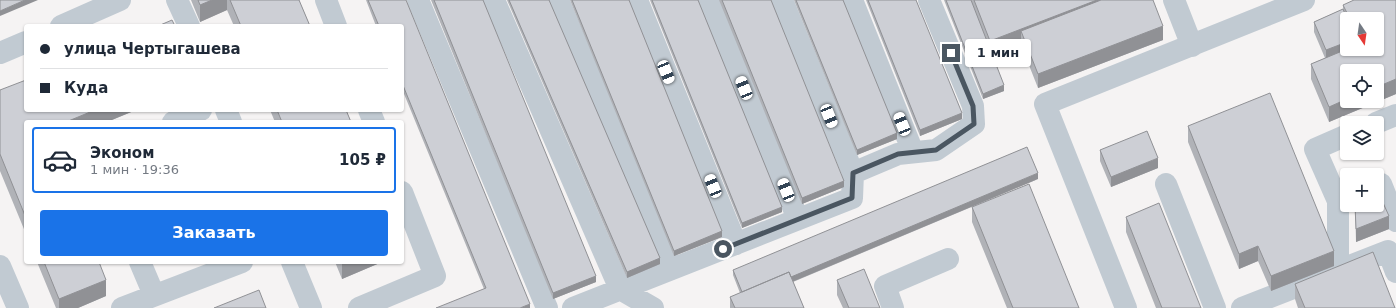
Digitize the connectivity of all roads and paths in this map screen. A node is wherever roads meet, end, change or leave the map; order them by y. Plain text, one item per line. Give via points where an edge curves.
1 (120, 0) edge
2 (177, 0) edge
3 (326, 0) edge
4 (418, 0) edge
5 (494, 0) edge
6 (558, 0) edge
7 (637, 0) edge
8 (708, 0) edge
9 (782, 0) edge
10 (852, 0) edge
11 (929, 0) edge
12 (1174, 0) edge
13 (1304, 0) edge
14 (66, 24) edge
15 (188, 24) edge
16 (335, 24) edge
17 (24, 43) edge
18 (1192, 46) junction
19 (0, 53) edge
20 (196, 112) edge
21 (1396, 115) edge
22 (178, 120) edge
23 (1384, 120) edge
24 (1340, 138) edge
25 (913, 152) junction
26 (853, 173) junction
27 (1385, 183) edge
28 (1166, 184) dead end
29 (1340, 196) edge
30 (404, 197) edge
31 (1341, 212) edge
32 (798, 219) junction
33 (1396, 221) edge
34 (736, 244) junction
35 (948, 259) dead end
36 (141, 264) edge
37 (237, 264) edge
38 (293, 264) edge
39 (0, 266) edge
40 (671, 269) junction
41 (1338, 270) junction
42 (1396, 272) edge
43 (620, 289) junction
44 (154, 295) junction
45 (18, 308) edge
46 (122, 308) edge
47 (311, 308) edge
48 (359, 308) edge
49 (546, 308) edge
50 (573, 308) edge
51 (653, 308) edge
52 (893, 308) edge
53 (1126, 308) edge
54 (1215, 308) edge
55 (1242, 308) edge

1 - 14 street
2 - 15 street
3 - 16 street
4 - 49 street
5 - 43 street
6 - 40 street
7 - 34 street
8 - 32 street
9 - 26 street
10 - 25 street
11 - 25 street via 973,106 974,124 936,150
12 - 18 street
13 - 18 street
17 - 19 street
18 - 53 street via 1045,104
20 - 22 street
21 - 23 street
24 - 29 street via 1315,149
25 - 26 street via 898,154
26 - 32 street via 852,198
27 - 33 street
28 - 54 street
30 - 48 street via 435,276
31 - 41 street
32 - 34 street
34 - 40 street
35 - 52 street via 885,286
36 - 44 street
37 - 44 street
38 - 47 street
39 - 45 street
40 - 43 street
41 - 42 street via 1388,251
41 - 55 street
43 - 50 street
43 - 51 street
44 - 46 street

